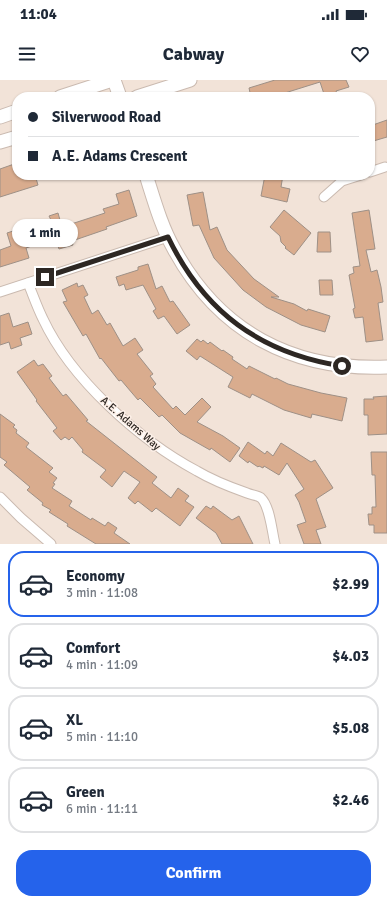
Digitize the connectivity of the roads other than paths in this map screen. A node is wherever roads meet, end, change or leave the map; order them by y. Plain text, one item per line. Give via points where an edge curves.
1 (113, 80) edge
2 (183, 82) edge
3 (76, 92) edge
4 (118, 92) edge
5 (152, 92) edge
6 (168, 92) edge
7 (12, 113) edge
8 (0, 117) edge
9 (12, 138) edge
10 (0, 142) edge
11 (386, 168) edge
12 (375, 171) edge
13 (148, 180) edge
14 (345, 180) edge
15 (324, 197) dead end
16 (168, 237) junction
17 (28, 283) junction
18 (0, 292) edge
19 (387, 366) edge
20 (0, 497) edge
21 (50, 544) edge
22 (274, 544) edge

1 - 3 street
1 - 4 street
2 - 5 street
2 - 6 street
7 - 8 street
9 - 10 street
11 - 12 street
13 - 16 street
14 - 15 street
16 - 17 street
16 - 19 street via 204,293 235,323 257,338 279,349 317,362 367,368
17 - 18 street
17 - 22 street, A.E. Adams Way via 43,320 65,355 114,411 155,445 191,468 260,497 266,504
20 - 21 street

